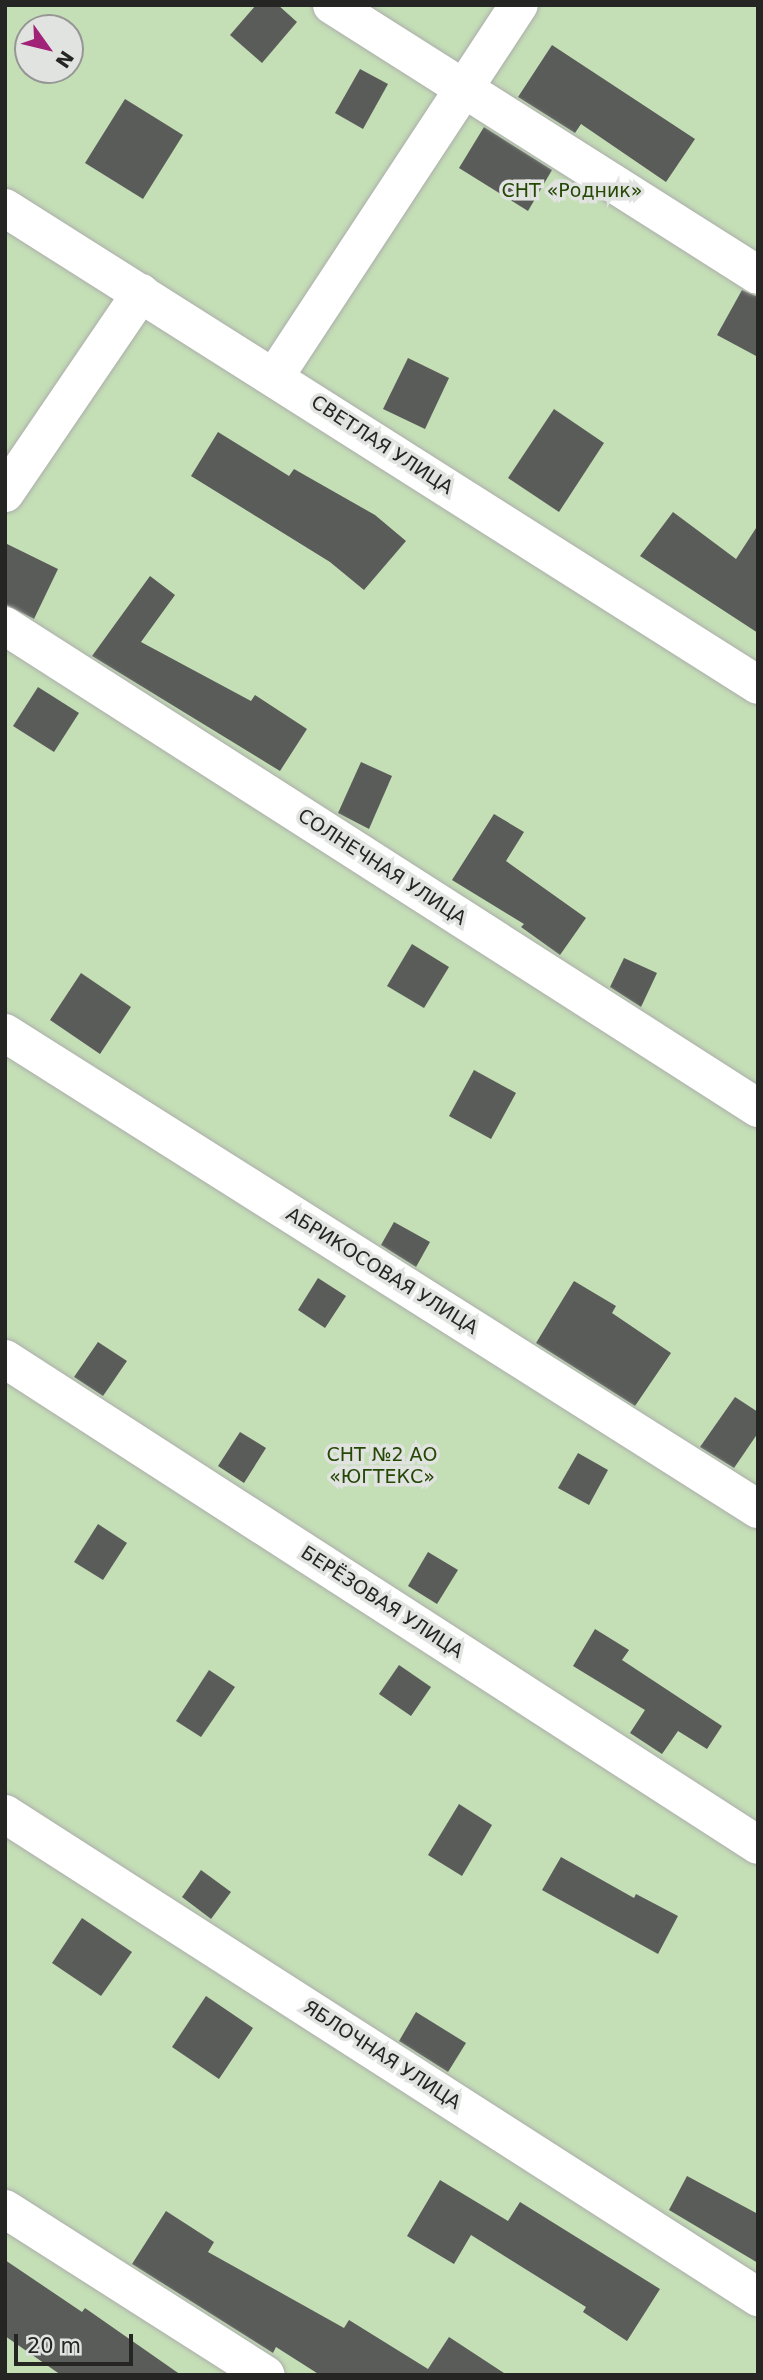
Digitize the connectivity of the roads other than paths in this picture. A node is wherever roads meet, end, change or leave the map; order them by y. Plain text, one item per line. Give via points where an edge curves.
1 (332, 5) edge
2 (519, 5) edge
3 (465, 90) junction
4 (5, 208) edge
5 (758, 275) edge
6 (141, 293) junction
7 (275, 376) junction
8 (5, 493) edge
9 (5, 626) edge
10 (758, 685) edge
11 (5, 1033) edge
12 (758, 1108) edge
13 (5, 1359) edge
14 (758, 1509) edge
15 (5, 1814) edge
16 (758, 1845) edge
17 (5, 2209) edge
18 (758, 2297) edge
19 (266, 2375) edge

1 - 3 street
2 - 3 street
3 - 5 street
3 - 7 street
4 - 6 street, СВЕТЛАЯ УЛИЦА
6 - 7 street, СВЕТЛАЯ УЛИЦА
6 - 8 street
7 - 10 street, СВЕТЛАЯ УЛИЦА
9 - 12 street, СОЛНЕЧНАЯ УЛИЦА
11 - 14 street, АБРИКОСОВАЯ УЛИЦА
13 - 16 street, БЕРЁЗОВАЯ УЛИЦА
15 - 18 street, ЯБЛОЧНАЯ УЛИЦА
17 - 19 street

